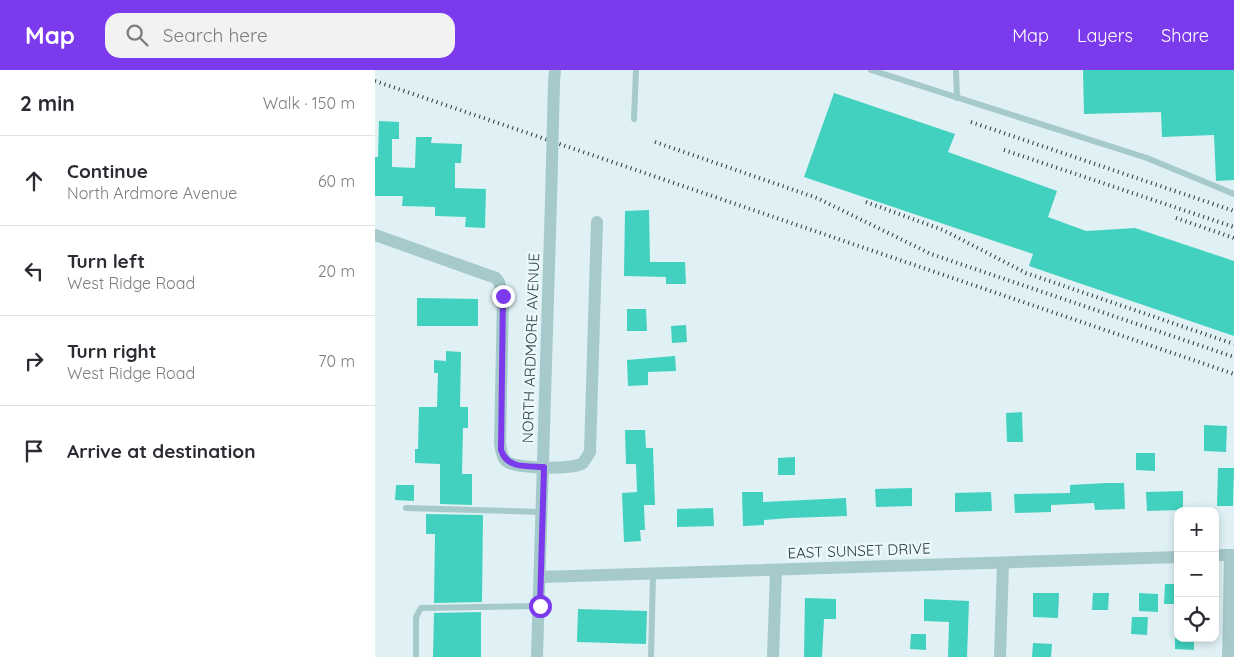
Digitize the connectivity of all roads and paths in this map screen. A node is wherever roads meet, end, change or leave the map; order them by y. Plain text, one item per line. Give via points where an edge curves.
1 (637, 70) edge
2 (871, 70) edge
3 (956, 70) edge
4 (554, 76) edge
5 (957, 98) junction
6 (634, 119) dead end
7 (1234, 194) edge
8 (597, 222) dead end
9 (375, 235) edge
10 (544, 467) junction
11 (407, 508) dead end
12 (543, 512) junction
13 (1219, 555) edge
14 (1232, 555) edge
15 (1174, 557) edge
16 (1003, 563) junction
17 (776, 570) junction
18 (653, 574) junction
19 (541, 577) junction
20 (540, 606) junction
21 (416, 657) edge
22 (537, 657) edge
23 (651, 657) edge
24 (773, 657) edge
25 (1000, 657) edge
26 (1228, 657) edge

1 - 6 lane
2 - 5 lane
3 - 5 lane
4 - 10 street, NORTH ARDMORE AVENUE, bridge
5 - 7 lane via 1147,158
8 - 10 street via 590,452 580,466
9 - 10 street via 490,275 499,282 503,296 501,450 507,462
10 - 12 street, NORTH ARDMORE AVENUE
11 - 12 lane
12 - 19 street, NORTH ARDMORE AVENUE
13 - 14 street
14 - 26 street
15 - 16 street, EAST SUNSET DRIVE
16 - 17 street, EAST SUNSET DRIVE
16 - 25 street
17 - 18 street, EAST SUNSET DRIVE
17 - 24 street
18 - 19 street, EAST SUNSET DRIVE
18 - 23 lane
19 - 20 street, NORTH ARDMORE AVENUE
20 - 21 lane via 421,608 416,617
20 - 22 street, NORTH ARDMORE AVENUE

